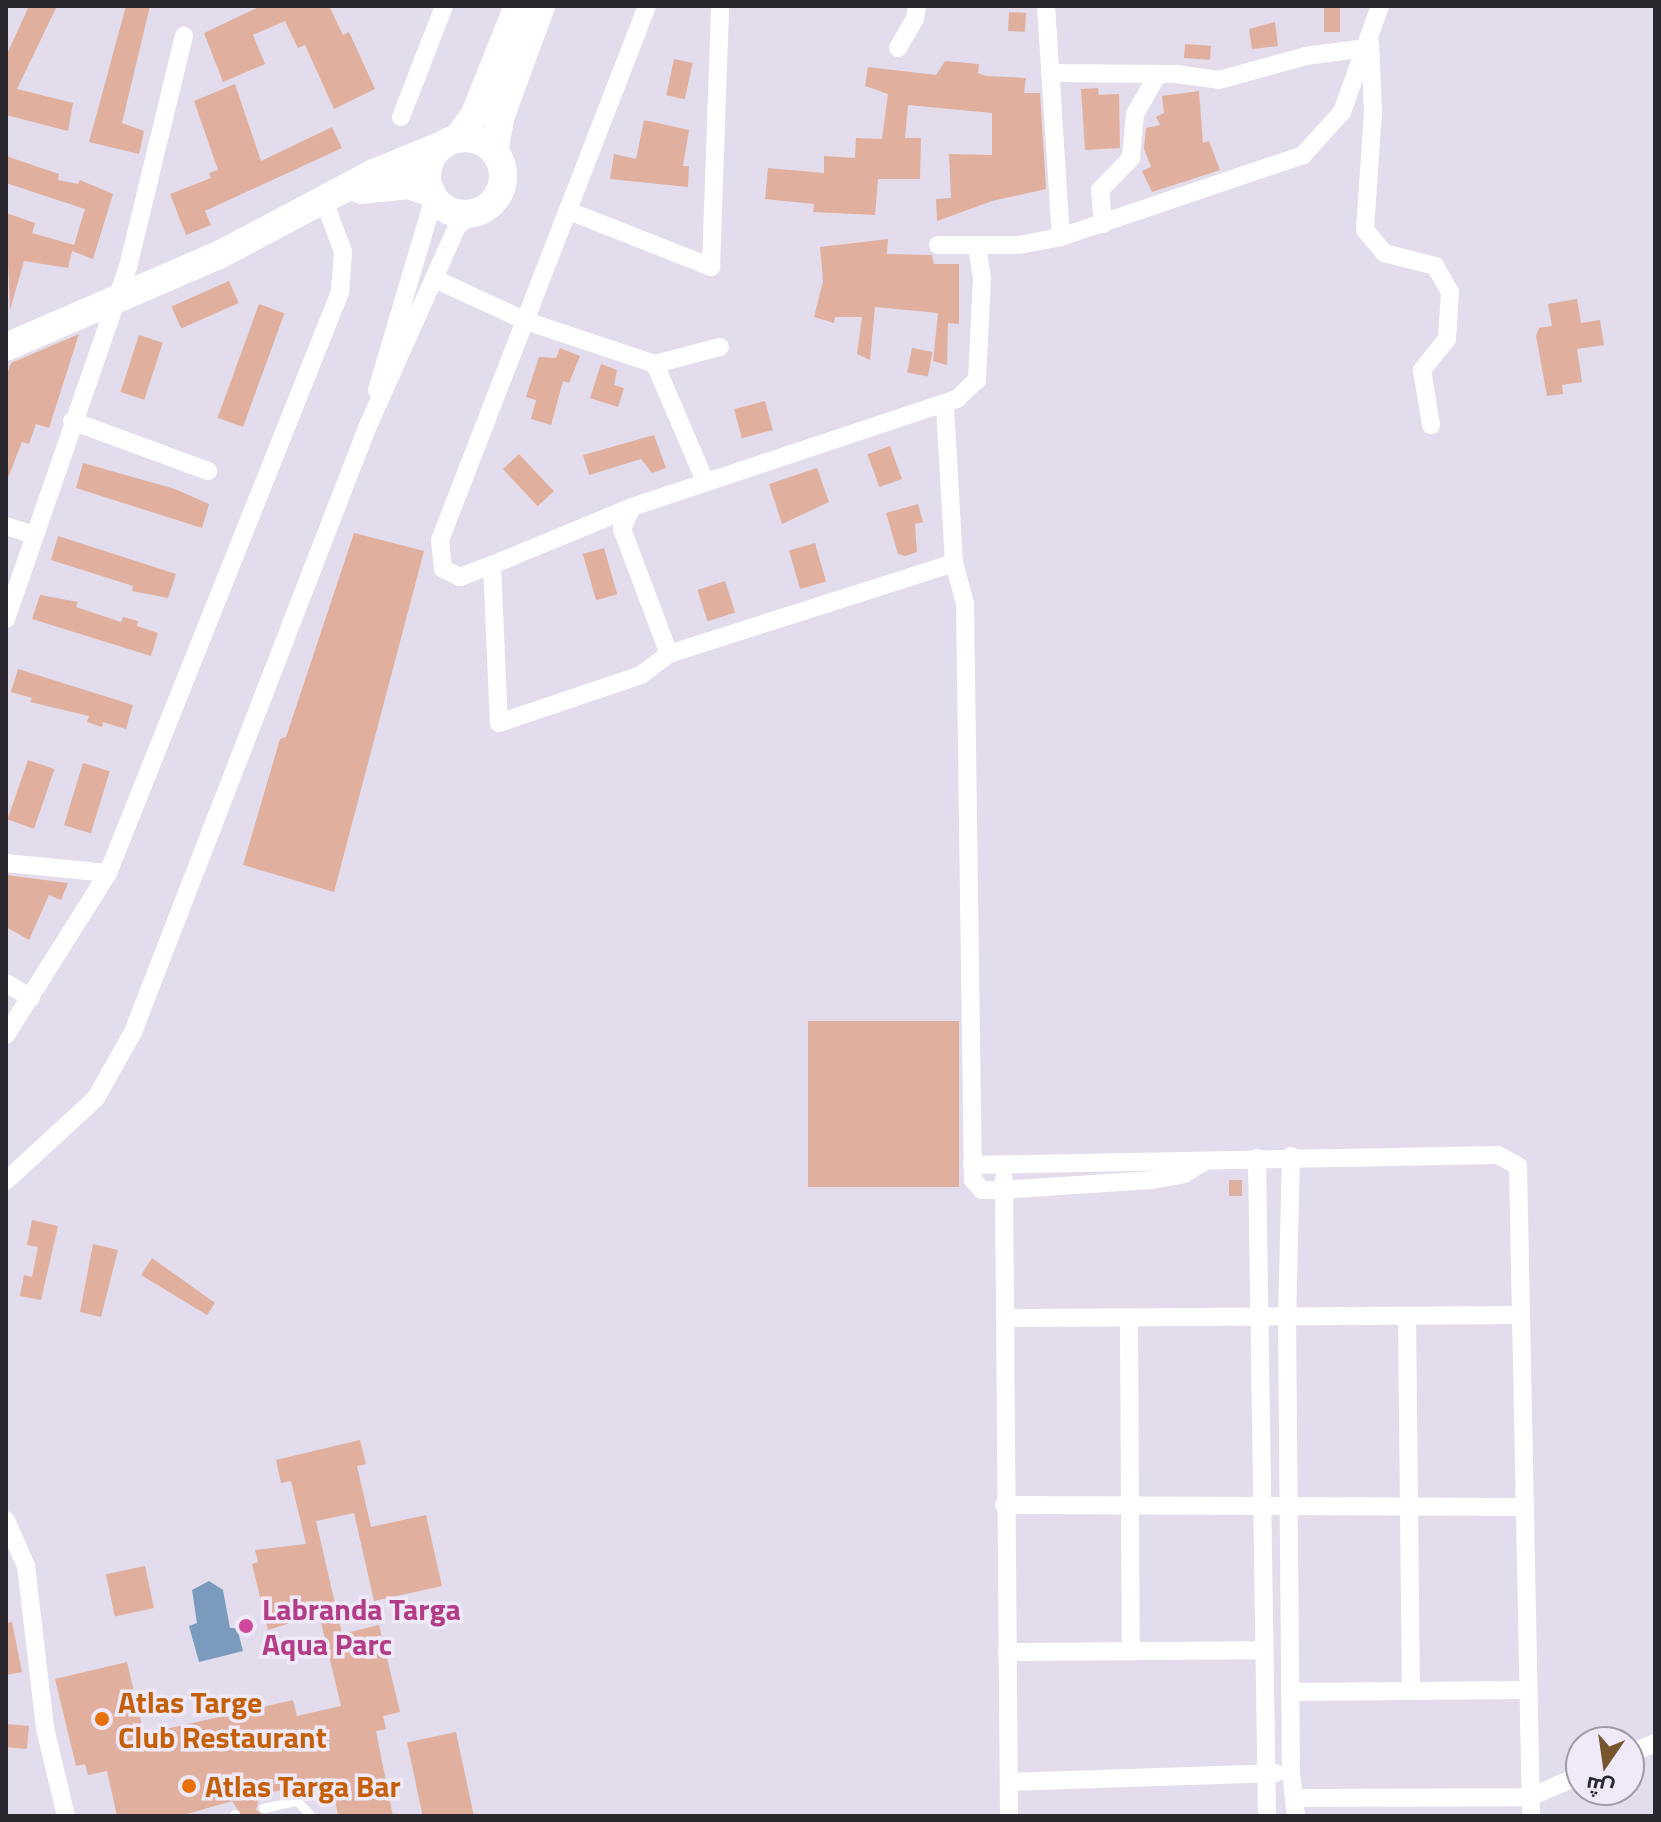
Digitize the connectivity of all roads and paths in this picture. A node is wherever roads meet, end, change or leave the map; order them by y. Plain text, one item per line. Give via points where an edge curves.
1 (444, 6) edge
2 (518, 6) edge
3 (541, 6) edge
4 (647, 6) edge
5 (720, 6) edge
6 (917, 6) edge
7 (1046, 6) edge
8 (1380, 6) edge
9 (184, 36) dead end
10 (1368, 42) junction
11 (898, 48) dead end
12 (1050, 73) junction
13 (1158, 74) junction
14 (401, 117) dead end
15 (451, 142) junction
16 (494, 151) junction
17 (433, 196) junction
18 (335, 198) junction
19 (569, 211) junction
20 (473, 213) junction
21 (1103, 224) junction
22 (1061, 237) junction
23 (938, 245) dead end
24 (977, 245) junction
25 (435, 279) junction
26 (117, 299) junction
27 (526, 321) junction
28 (6, 347) edge
29 (720, 347) dead end
30 (655, 364) junction
31 (945, 407) junction
32 (72, 421) junction
33 (1431, 425) dead end
34 (367, 428) junction
35 (208, 471) dead end
36 (705, 481) junction
37 (632, 507) junction
38 (6, 526) edge
39 (34, 535) junction
40 (954, 563) junction
41 (492, 565) junction
42 (6, 619) edge
43 (669, 654) junction
44 (6, 863) edge
45 (108, 873) junction
46 (6, 983) edge
47 (31, 998) junction
48 (6, 1035) edge
49 (1291, 1156) junction
50 (1257, 1158) junction
51 (1207, 1159) junction
52 (1004, 1164) junction
53 (972, 1165) junction
54 (7, 1177) edge
55 (1002, 1190) junction
56 (1521, 1315) junction
57 (1407, 1317) junction
58 (1005, 1318) junction
59 (1129, 1319) junction
60 (1287, 1319) junction
61 (1257, 1320) junction
62 (1004, 1505) junction
63 (1131, 1507) junction
64 (1525, 1507) junction
65 (1410, 1509) junction
66 (1260, 1510) junction
67 (1289, 1510) junction
68 (6, 1520) edge
69 (1263, 1650) junction
70 (1131, 1651) junction
71 (1007, 1652) junction
72 (1528, 1690) junction
73 (1411, 1691) junction
74 (1290, 1692) junction
75 (1291, 1773) junction
76 (1265, 1774) junction
77 (1010, 1782) junction
78 (1565, 1782) edge
79 (1530, 1797) junction
80 (1295, 1807) edge
81 (263, 1808) dead end
82 (66, 1816) edge
83 (311, 1816) edge
84 (1009, 1816) edge
85 (1267, 1816) edge
86 (1531, 1816) edge

1 - 14 street
2 - 15 main road via 474,116
3 - 16 main road via 501,115
4 - 19 street
5 - 19 street via 711,267
6 - 11 street
7 - 12 street
8 - 10 street
9 - 26 street
10 - 13 street via 1219,80
10 - 21 street via 1342,112 1303,155
10 - 33 street via 1373,81 1365,230 1384,253 1435,266 1450,292 1447,339 1422,370
12 - 13 street
12 - 22 street
13 - 21 street via 1135,114 1131,158 1106,178 1100,190
15 - 16 main road via 471,139
15 - 17 main road via 429,164
15 - 18 main road via 374,173
16 - 20 main road via 503,175 501,188 488,207
17 - 18 main road via 393,184
17 - 20 main road via 453,212
17 - 34 street via 430,227 387,350
18 - 26 main road
18 - 45 street via 343,252 340,292
19 - 27 street
20 - 25 street via 457,227
21 - 22 street
22 - 24 street
23 - 24 street
24 - 31 street via 982,278 977,380
25 - 27 street
25 - 34 street
26 - 28 main road
26 - 32 street
27 - 30 street
27 - 41 street via 440,540 443,569 460,577
29 - 30 street
30 - 36 street
31 - 36 street
31 - 40 street
32 - 35 street
32 - 39 street
34 - 54 street via 133,1032 96,1098
36 - 37 street
37 - 41 street
37 - 43 street via 622,529
38 - 39 street
39 - 42 street
40 - 43 street
40 - 53 street via 965,603
41 - 43 street via 499,723 641,675
44 - 45 street
45 - 47 street
46 - 47 street
47 - 48 street
49 - 50 street
49 - 56 street via 1509,1159 1518,1166
49 - 60 street
50 - 51 street
50 - 61 street
51 - 52 street
51 - 55 street via 1184,1174 1151,1180
52 - 53 street
52 - 55 street
53 - 55 street via 977,1187
55 - 58 street
56 - 57 street
56 - 64 street
57 - 60 street
57 - 65 street
58 - 59 street
58 - 62 street
59 - 61 street
59 - 63 street
60 - 61 street
60 - 67 street
61 - 66 street
62 - 63 street
62 - 71 street
63 - 66 street
63 - 70 street
64 - 65 street
64 - 72 street
65 - 67 street
65 - 73 street
66 - 67 street
66 - 69 street
67 - 74 street
68 - 82 street via 26,1566 45,1728
69 - 70 street
69 - 76 street
70 - 71 street
71 - 77 street
72 - 73 street
72 - 79 street
73 - 74 street
74 - 75 street
75 - 76 street
75 - 80 street
76 - 77 street
76 - 85 street
77 - 84 street
78 - 79 street
79 - 80 street
79 - 86 street
81 - 83 lane via 297,1801

